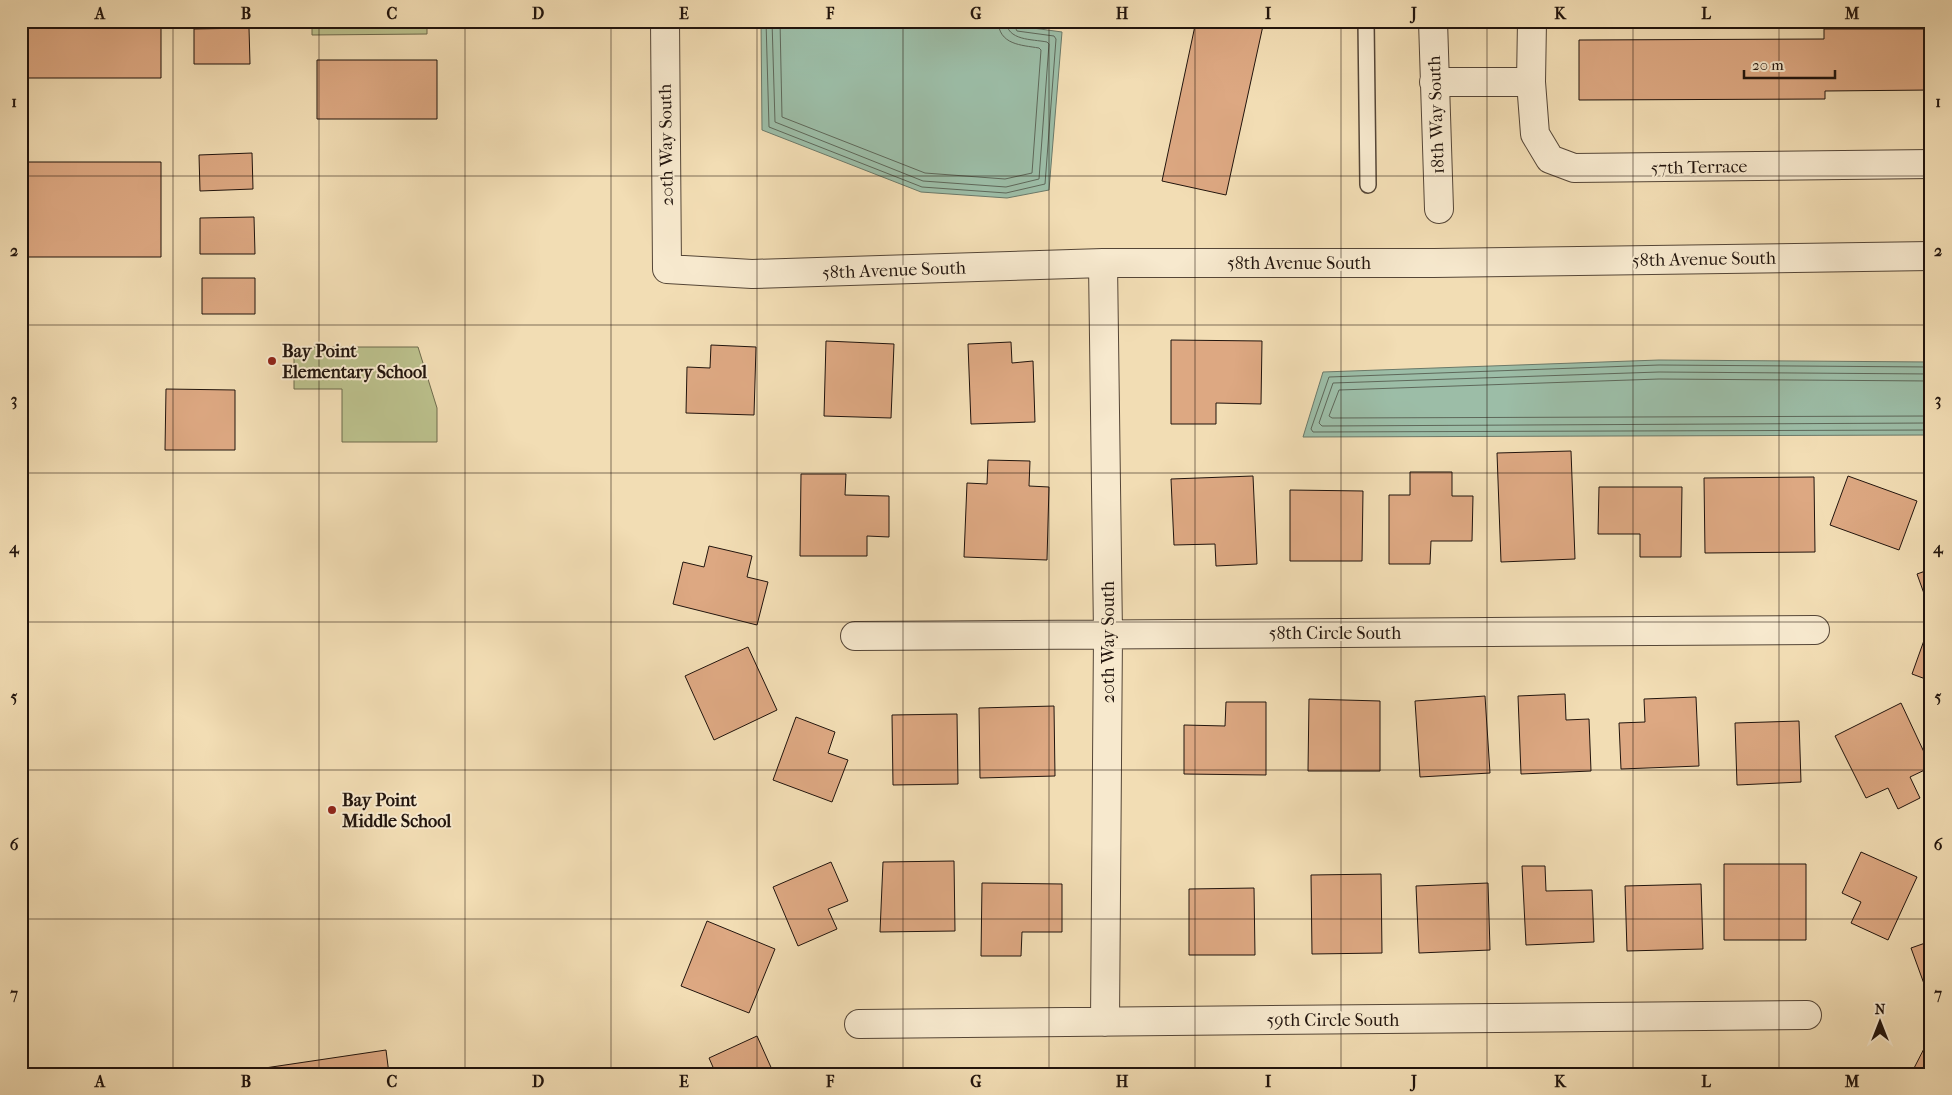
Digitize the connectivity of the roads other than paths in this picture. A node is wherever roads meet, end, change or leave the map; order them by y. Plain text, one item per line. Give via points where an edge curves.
1 (665, 21) edge
2 (1366, 21) edge
3 (1433, 21) edge
4 (1532, 21) edge
5 (1434, 82) junction
6 (1531, 82) junction
7 (1931, 164) edge
8 (1368, 185) dead end
9 (1440, 209) dead end
10 (1931, 256) edge
11 (1104, 263) junction
12 (667, 269) joint
13 (1815, 630) dead end
14 (1108, 634) junction
15 (855, 636) dead end
16 (1807, 1016) dead end
17 (1105, 1022) junction
18 (859, 1024) dead end

1 - 12 street, 20th Way South
2 - 8 lane
3 - 5 street, 18th Way South
4 - 6 street, 57th Terrace
5 - 6 street
5 - 9 street, 18th Way South
6 - 7 street, 57th Terrace via 1535,134 1550,158 1574,168
10 - 11 street, 58th Avenue South via 1434,263
11 - 12 street, 58th Avenue South via 752,274
11 - 14 street, 20th Way South
13 - 14 street, 58th Circle South
14 - 15 street, 58th Circle South
14 - 17 street, 20th Way South
16 - 17 street, 59th Circle South
17 - 18 street, 59th Circle South

